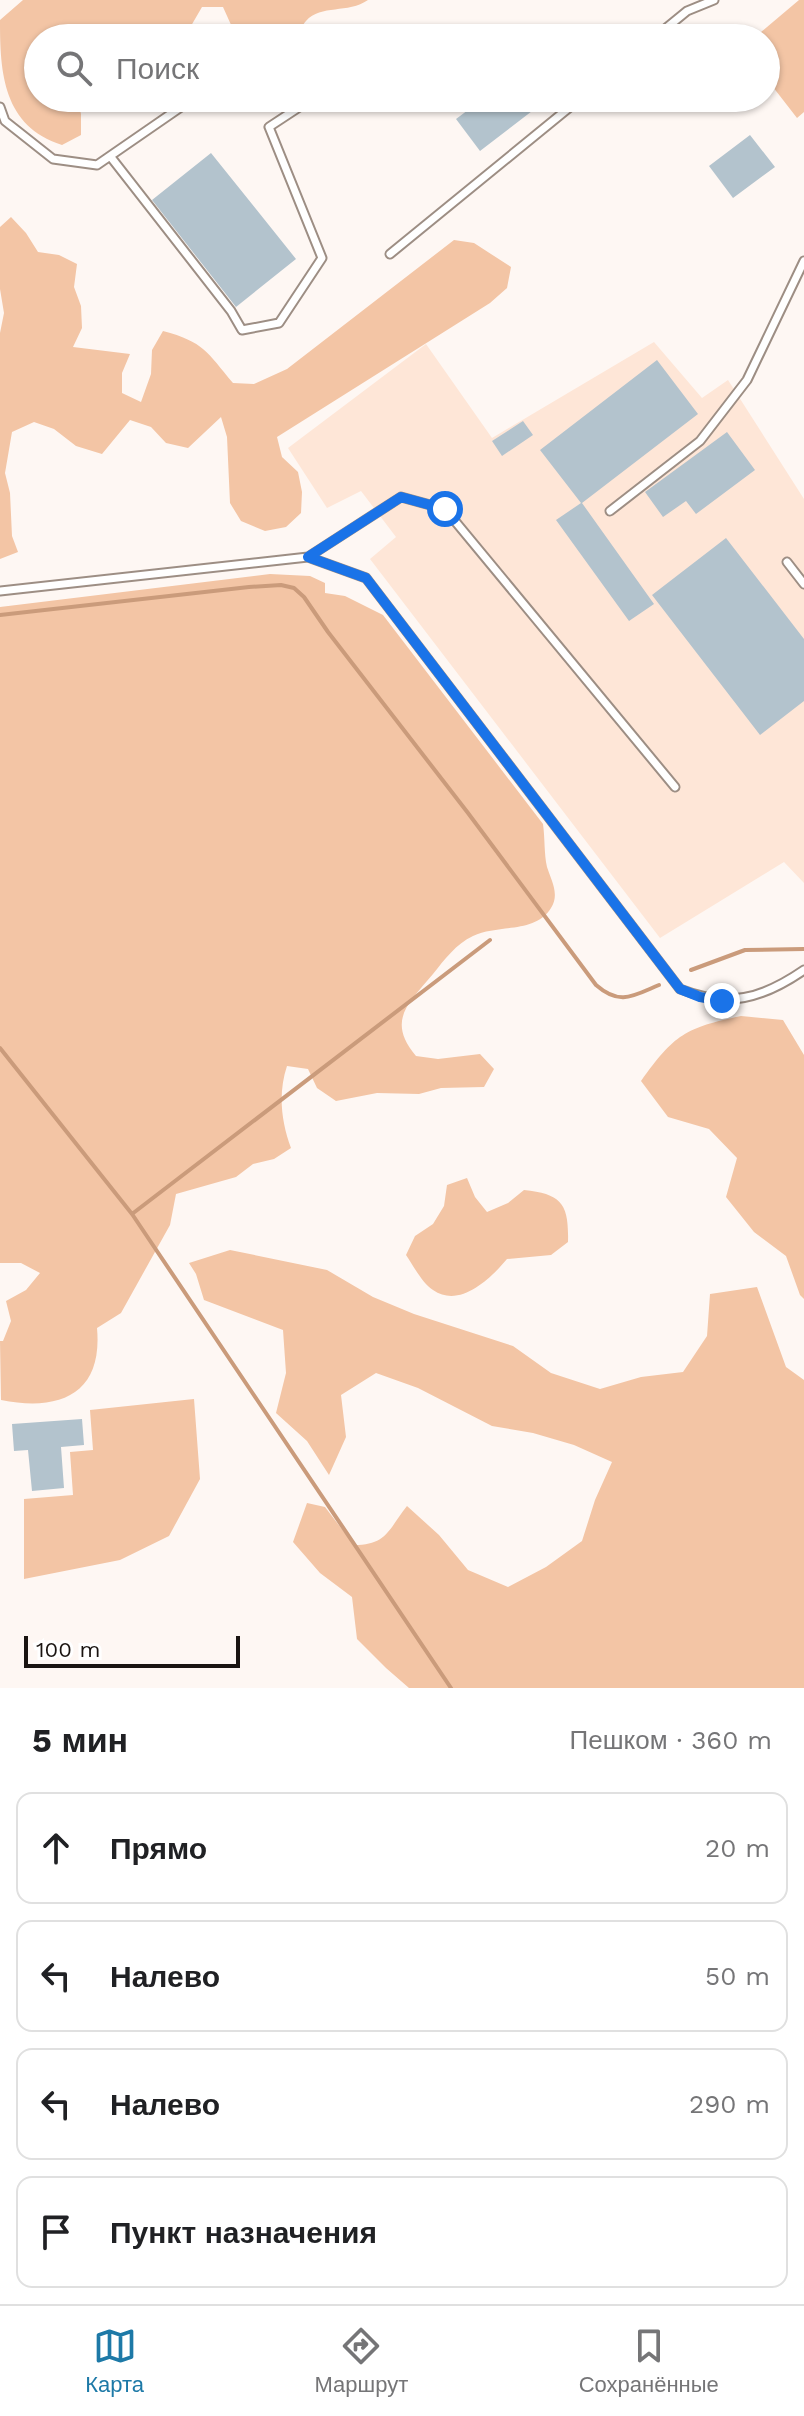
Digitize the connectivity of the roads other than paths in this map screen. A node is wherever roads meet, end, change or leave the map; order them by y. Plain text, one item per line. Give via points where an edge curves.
1 (714, 0) edge
2 (671, 24) edge
3 (0, 107) edge
4 (174, 112) edge
5 (292, 112) edge
6 (564, 112) edge
7 (110, 156) junction
8 (390, 254) dead end
9 (804, 261) edge
10 (610, 511) dead end
11 (308, 557) junction
12 (787, 562) dead end
13 (804, 584) edge
14 (0, 591) edge
15 (675, 787) dead end
16 (804, 970) edge

1 - 2 lane
3 - 7 lane via 5,121 53,159 97,165
4 - 7 lane
5 - 7 lane via 269,127 322,258 279,323 242,330
6 - 8 lane
9 - 10 lane via 747,380 700,441
11 - 14 lane
11 - 15 lane via 401,497 445,509
11 - 16 lane via 366,578 680,989 722,1001 765,992
12 - 13 lane

